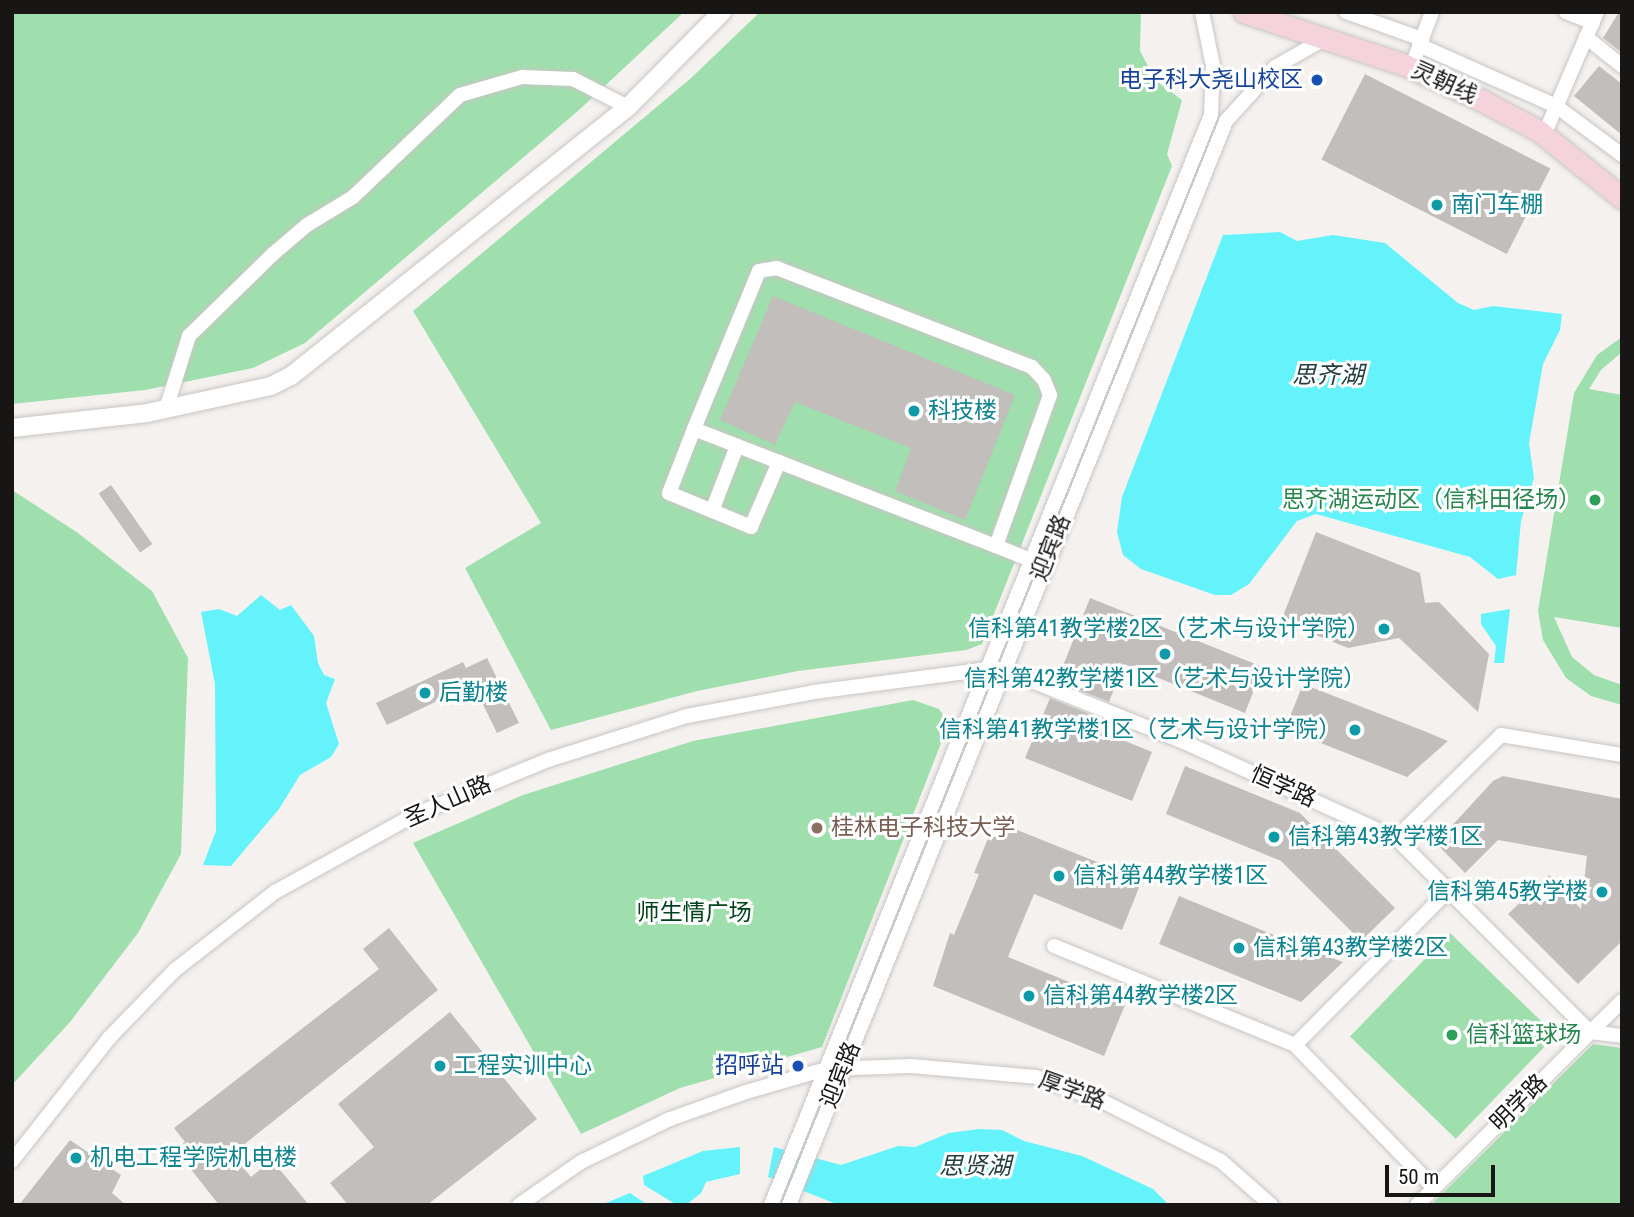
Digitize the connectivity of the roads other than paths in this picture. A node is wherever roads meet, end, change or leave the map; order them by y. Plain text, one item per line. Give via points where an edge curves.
1 (722, 12) edge
2 (1202, 12) edge
3 (1346, 12) edge
4 (1432, 12) edge
5 (1566, 12) edge
6 (1250, 13) edge
7 (1595, 17) edge
8 (1586, 37) junction
9 (1324, 39) junction
10 (1420, 42) junction
11 (1622, 66) edge
12 (1410, 68) junction
13 (1556, 106) junction
14 (628, 107) junction
15 (1544, 135) junction
16 (1622, 155) edge
17 (1622, 198) edge
18 (166, 409) junction
19 (12, 428) edge
20 (694, 429) junction
21 (737, 446) junction
22 (779, 462) junction
23 (712, 511) junction
24 (996, 547) junction
25 (1031, 560) junction
26 (995, 669) junction
27 (1622, 755) edge
28 (1396, 838) junction
29 (1446, 893) junction
30 (1054, 947) dead end
31 (1622, 1001) edge
32 (1590, 1032) junction
33 (1622, 1036) edge
34 (1295, 1045) junction
35 (845, 1067) junction
36 (826, 1069) junction
37 (12, 1161) edge
38 (1434, 1188) junction
39 (519, 1205) edge
40 (771, 1205) edge
41 (789, 1205) edge
42 (1271, 1205) edge
43 (1417, 1205) edge

1 - 14 street
2 - 25 street, 迎宾路 via 1213,66 1211,115
3 - 10 street
4 - 10 street
5 - 7 street
6 - 9 main road, 灵朝线
7 - 8 street
8 - 11 street
8 - 13 street
9 - 12 main road, 灵朝线
9 - 26 street, 迎宾路 via 1275,67 1226,121
10 - 12 street
10 - 13 street
12 - 15 main road, 灵朝线
13 - 15 street
13 - 16 street
14 - 18 street via 298,371 271,386
14 - 18 street via 573,79 522,77 460,96 353,197 307,225 273,254 189,336
15 - 17 main road, 灵朝线
18 - 19 street via 70,425
20 - 21 street
20 - 23 street via 669,493
20 - 24 street via 759,271 768,269 777,268 1032,367 1050,395
21 - 22 street
21 - 23 street
22 - 23 street via 751,527
22 - 24 street
24 - 25 street
25 - 26 street, 迎宾路
26 - 28 street, 恒学路 via 1184,742
26 - 35 street, 迎宾路
26 - 36 street, 迎宾路
26 - 37 street, 圣人山路 via 814,692 687,716 548,760 414,815 275,892 175,970 108,1038
27 - 28 street via 1501,736
28 - 29 street, 恒学路
29 - 32 street, 恒学路
29 - 34 street
30 - 34 street
31 - 32 street, 明学路
32 - 33 street
32 - 38 street, 明学路
34 - 38 street
35 - 36 street, 厚学路
35 - 41 street, 迎宾路
35 - 42 street, 厚学路 via 978,1068 1036,1077 1104,1102 1209,1154
36 - 39 street via 670,1119 581,1162
36 - 40 street, 迎宾路
38 - 43 street, 明学路

